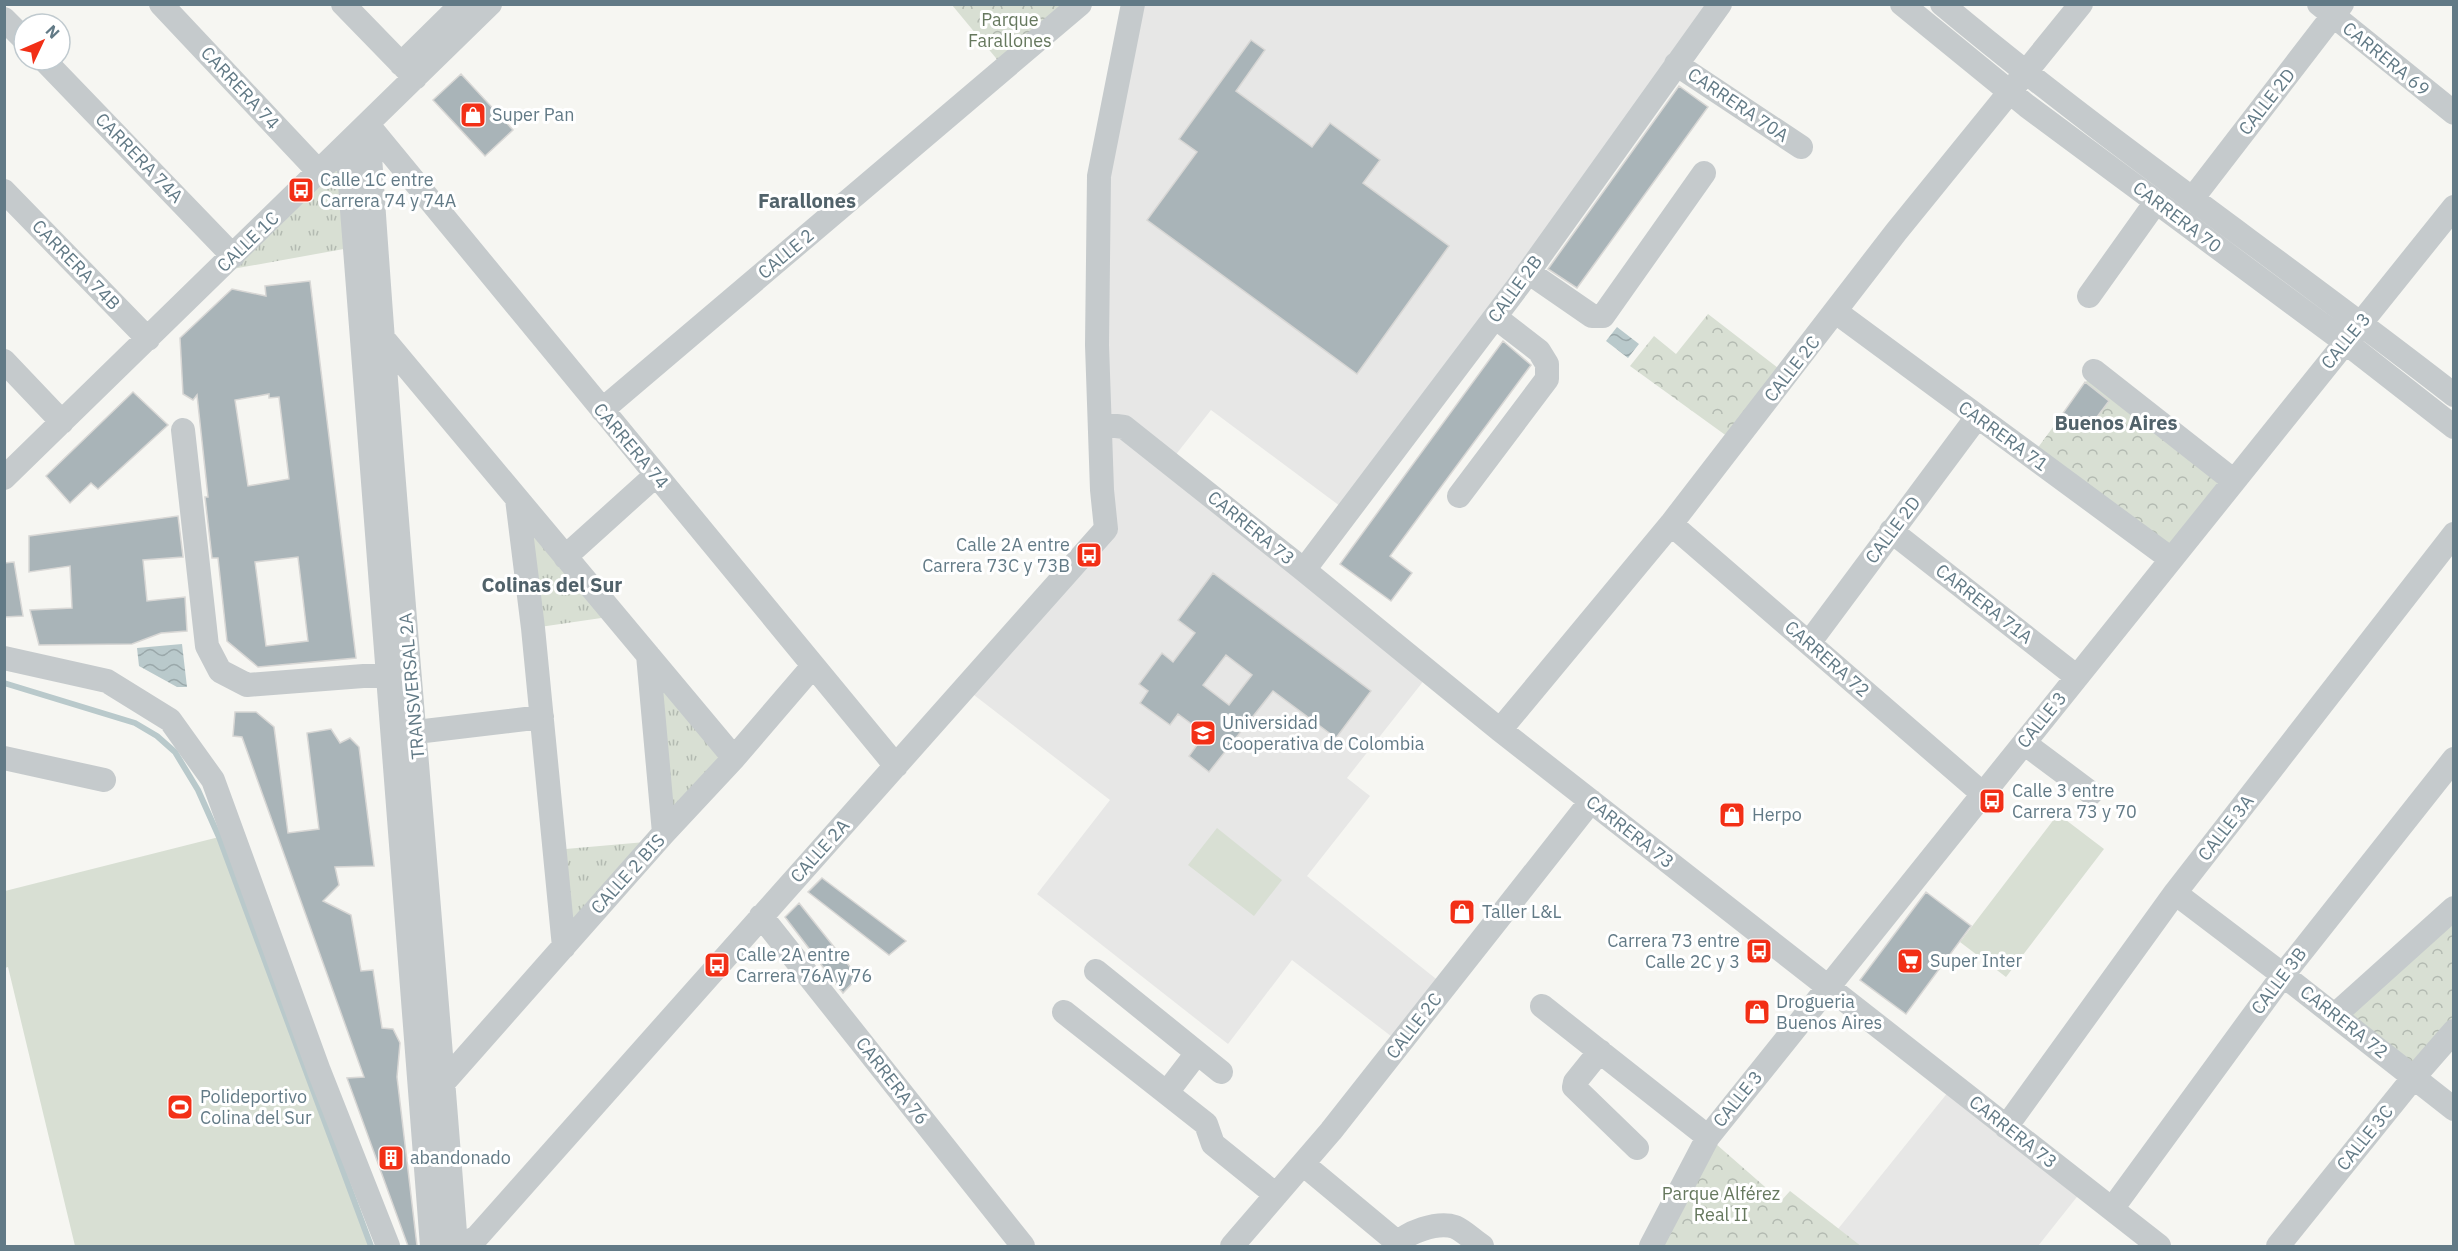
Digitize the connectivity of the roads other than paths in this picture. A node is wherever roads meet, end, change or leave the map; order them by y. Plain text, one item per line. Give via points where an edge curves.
1 (161, 4) edge
2 (343, 4) edge
3 (462, 4) edge
4 (490, 4) edge
5 (1080, 4) edge
6 (1133, 4) edge
7 (1720, 4) edge
8 (1902, 4) edge
9 (1942, 4) edge
10 (2081, 4) edge
11 (2332, 8) edge
12 (1676, 64) junction
13 (408, 71) junction
14 (56, 72) edge
15 (2024, 73) junction
16 (2009, 92) junction
17 (2454, 113) edge
18 (368, 125) junction
19 (347, 145) junction
20 (1801, 147) dead end
21 (319, 172) junction
22 (1704, 173) dead end
23 (4, 191) edge
24 (2192, 199) junction
25 (2157, 202) junction
26 (2454, 207) edge
27 (233, 256) junction
28 (1528, 272) junction
29 (2089, 296) dead end
30 (1836, 312) junction
31 (1495, 317) junction
32 (2361, 322) junction
33 (382, 337) junction
34 (148, 339) junction
35 (2345, 342) junction
36 (4, 361) edge
37 (2094, 371) dead end
38 (2454, 395) edge
39 (602, 410) junction
40 (1977, 417) junction
41 (62, 422) junction
42 (1101, 424) junction
43 (2454, 427) edge
44 (183, 430) dead end
45 (656, 475) junction
46 (4, 478) edge
47 (2234, 481) junction
48 (1460, 496) dead end
49 (517, 499) junction
50 (1671, 524) junction
51 (1891, 531) junction
52 (2454, 534) edge
53 (566, 557) junction
54 (2171, 559) junction
55 (1304, 570) junction
56 (1809, 643) junction
57 (648, 655) junction
58 (4, 658) edge
59 (813, 666) junction
60 (399, 673) junction
61 (2077, 677) junction
62 (542, 717) junction
63 (1500, 730) junction
64 (416, 732) junction
65 (2024, 743) junction
66 (4, 758) edge
67 (734, 758) junction
68 (2454, 759) edge
69 (896, 766) junction
70 (104, 780) dead end
71 (2091, 793) dead end
72 (1983, 794) junction
73 (1591, 801) junction
74 (664, 833) junction
75 (2175, 893) junction
76 (2454, 908) edge
77 (761, 916) junction
78 (564, 947) junction
79 (1096, 971) dead end
80 (2283, 975) junction
81 (1828, 987) junction
82 (1542, 1005) dead end
83 (1064, 1012) dead end
84 (2335, 1015) junction
85 (2454, 1031) edge
86 (1600, 1051) junction
87 (2414, 1077) junction
88 (444, 1082) junction
89 (1173, 1096) junction
90 (2454, 1109) edge
91 (2006, 1127) junction
92 (1708, 1137) junction
93 (1638, 1148) dead end
94 (1303, 1164) junction
95 (1275, 1195) junction
96 (2112, 1209) junction
97 (1019, 1245) edge
98 (1397, 1245) edge
99 (388, 1246) edge
100 (432, 1246) edge
101 (458, 1246) edge
102 (1232, 1246) edge
103 (1482, 1246) edge
104 (1651, 1246) edge
105 (2159, 1246) edge
106 (2278, 1246) edge

1 - 21 street, CARRERA 74
2 - 13 street
3 - 13 street
4 - 13 street, CALLE 1C
5 - 39 street, CALLE 2
6 - 42 street, CALLE 2A via 1099,176 1097,345
7 - 12 street, CALLE 2B
8 - 16 street, CARRERA 70
9 - 15 street, CARRERA 70
10 - 15 street, CALLE 2C
11 - 17 street, CARRERA 69
11 - 24 street, CALLE 2D
12 - 20 street, CARRERA 70A
12 - 28 street, CALLE 2B
13 - 18 street, CALLE 1C
14 - 27 street, CARRERA 74A
15 - 16 street, CALLE 2C
15 - 24 street, CARRERA 70
16 - 25 street, CARRERA 70
16 - 30 street, CALLE 2C
18 - 19 street, CALLE 1C
18 - 33 street, TRANSVERSAL 2A
18 - 39 street, CARRERA 74
19 - 21 street, CALLE 1C
19 - 60 street, TRANSVERSAL 2A
21 - 27 street, CALLE 1C
22 - 28 street via 1603,316 1592,316
23 - 34 street, CARRERA 74B
24 - 32 street, CARRERA 70
25 - 29 street
25 - 35 street, CARRERA 70
26 - 32 street, CALLE 3
27 - 34 street, CALLE 1C
28 - 31 street, CALLE 2B
30 - 40 street, CARRERA 71
30 - 50 street, CALLE 2C
31 - 48 street via 1539,351 1547,364 1547,379
31 - 55 street, CALLE 2B
32 - 35 street, CALLE 3
32 - 38 street, CARRERA 70
33 - 49 street
33 - 60 street, TRANSVERSAL 2A
34 - 41 street, CALLE 1C
35 - 43 street, CARRERA 70
35 - 47 street, CALLE 3
36 - 41 street
37 - 47 street
39 - 45 street, CARRERA 74
40 - 51 street, CALLE 2D
40 - 54 street, CARRERA 71
41 - 46 street, CALLE 1C
42 - 55 street, CARRERA 73 via 1124,426
42 - 69 street, CALLE 2A via 1106,529
44 - 60 street via 207,646 220,671 247,685
45 - 53 street
45 - 59 street, CARRERA 74
47 - 54 street, CALLE 3
49 - 53 street
49 - 62 street
50 - 56 street, CARRERA 72
50 - 63 street, CALLE 2C
51 - 56 street, CALLE 2D
51 - 61 street, CARRERA 71A
52 - 75 street, CALLE 3A
53 - 57 street
54 - 61 street, CALLE 3
55 - 63 street, CARRERA 73
56 - 72 street, CARRERA 72
57 - 67 street
57 - 74 street
58 - 99 street via 107,681 170,720 213,780
59 - 67 street, CALLE 2 BIS
59 - 69 street, CARRERA 74
60 - 64 street, TRANSVERSAL 2A
60 - 100 street, TRANSVERSAL 2A
61 - 65 street, CALLE 3
62 - 64 street
62 - 78 street
63 - 73 street, CARRERA 73
64 - 88 street, TRANSVERSAL 2A
65 - 71 street
65 - 72 street, CALLE 3
66 - 70 street
67 - 74 street, CALLE 2 BIS
68 - 80 street, CALLE 3B
69 - 77 street, CALLE 2A
72 - 81 street, CALLE 3
73 - 81 street, CARRERA 73
73 - 94 street, CALLE 2C
74 - 78 street, CALLE 2 BIS
75 - 80 street, CARRERA 72
75 - 91 street, CALLE 3A
76 - 84 street
77 - 97 street, CARRERA 76
77 - 101 street, CALLE 2A via 477,1238
78 - 88 street, CALLE 2 BIS
79 - 89 street via 1205,1067
80 - 84 street, CARRERA 72
80 - 96 street, CALLE 3B
81 - 91 street, CARRERA 73
81 - 92 street, CALLE 3
82 - 86 street
83 - 89 street
84 - 87 street, CARRERA 72
85 - 87 street, CALLE 3C
86 - 92 street
86 - 93 street via 1574,1087
87 - 90 street, CARRERA 72
87 - 106 street, CALLE 3C
88 - 101 street, TRANSVERSAL 2A
89 - 95 street via 1206,1124 1213,1144
91 - 96 street, CARRERA 73
92 - 104 street, CALLE 3
94 - 95 street, CALLE 2C
94 - 98 street
95 - 102 street, CALLE 2C
96 - 105 street, CARRERA 73
98 - 103 street via 1405,1236 1442,1224 1458,1228

